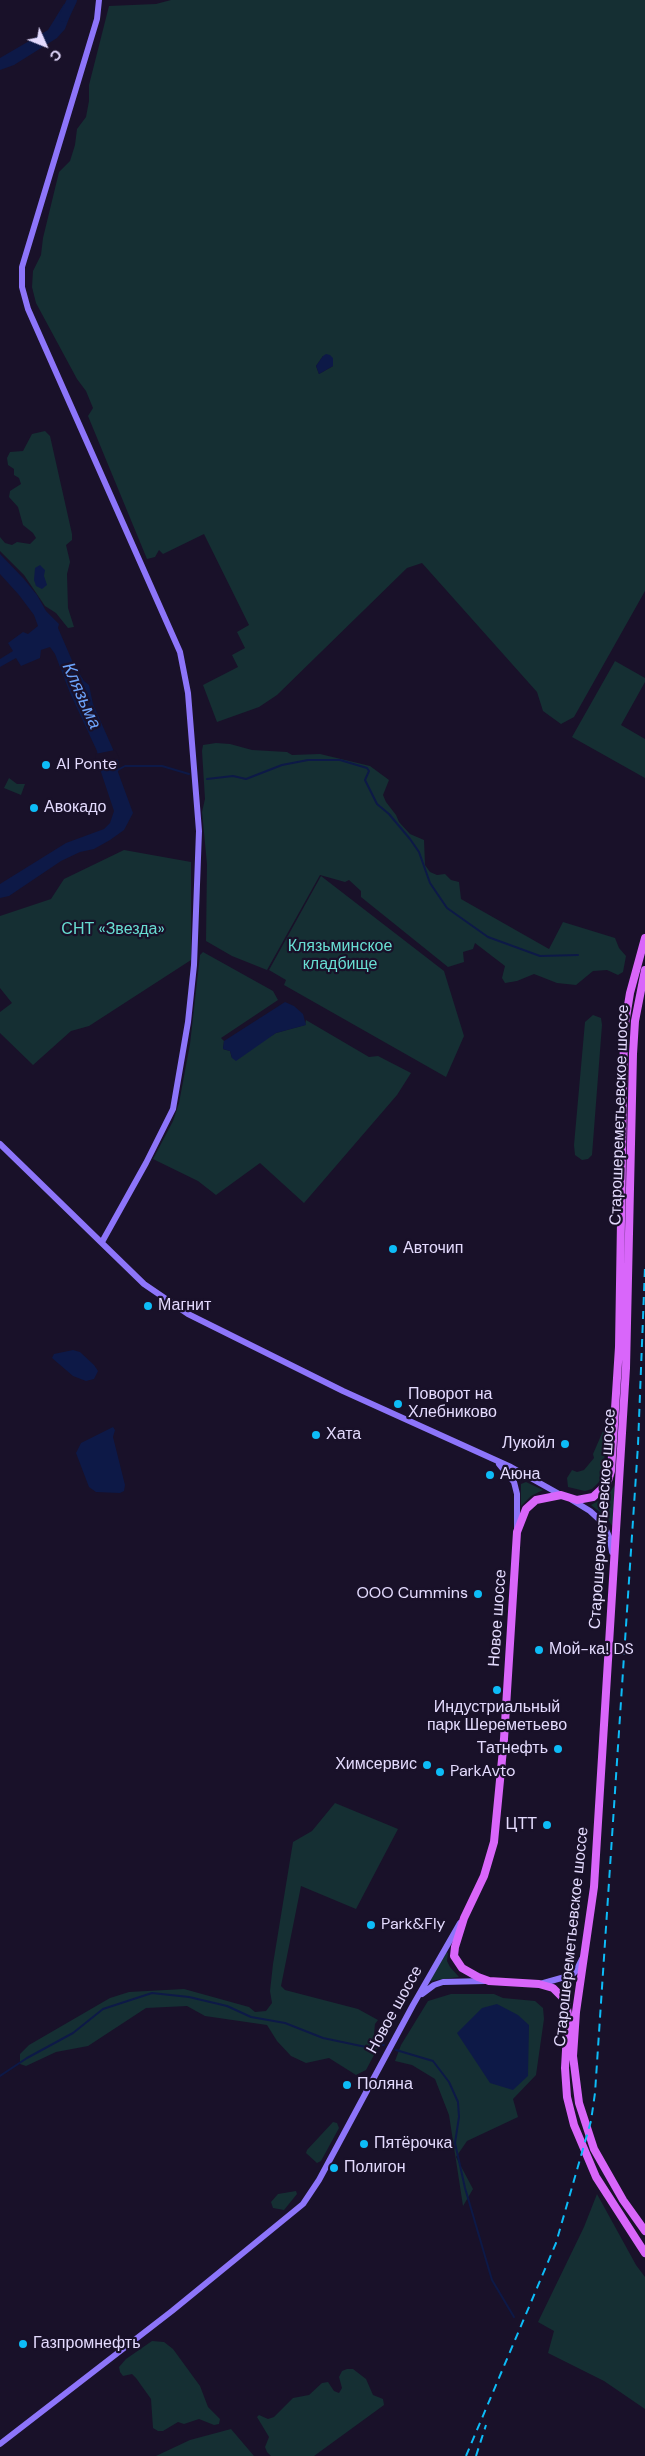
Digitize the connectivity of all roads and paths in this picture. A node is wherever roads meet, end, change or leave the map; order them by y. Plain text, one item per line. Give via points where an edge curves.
1 (99, 0) edge
2 (645, 938) edge
3 (645, 970) edge
4 (0, 1144) edge
5 (102, 1242) junction
6 (496, 1462) junction
7 (561, 1495) junction
8 (570, 1499) junction
9 (517, 1532) junction
10 (615, 1566) junction
11 (464, 1918) junction
12 (585, 1948) junction
13 (488, 1981) junction
14 (539, 1984) junction
15 (413, 2005) junction
16 (645, 2231) edge
17 (645, 2252) edge
18 (0, 2444) edge

1 - 5 main road via 97,19 22,267 22,287 28,309 180,652 188,693 199,831 194,965 173,1109
2 - 8 main road, Старошереметьевское шоссе via 624,1030 621,1262 611,1471 607,1484 593,1497
3 - 10 main road, Старошереметьевское шоссе via 636,1011 633,1054 626,1368
4 - 5 main road
5 - 6 main road via 144,1284 188,1314 336,1388
6 - 7 main road
6 - 9 main road via 514,1482
7 - 8 main road
7 - 9 main road, Новое шоссе via 543,1497 530,1504
8 - 10 main road via 603,1523
9 - 11 main road, Новое шоссе via 494,1842 484,1876
10 - 12 main road, Старошереметьевское шоссе via 594,1887
11 - 13 main road via 454,1956 462,1968
11 - 15 main road, Новое шоссе
12 - 14 main road via 572,1975
12 - 16 main road, Старошереметьевское шоссе via 573,2056 578,2103 594,2149
13 - 14 main road
13 - 15 main road via 442,1982 426,1990
14 - 17 main road, Старошереметьевское шоссе via 553,1988 566,2001 567,2097 576,2132 596,2177
15 - 18 main road, Новое шоссе via 320,2180 303,2204 172,2311

